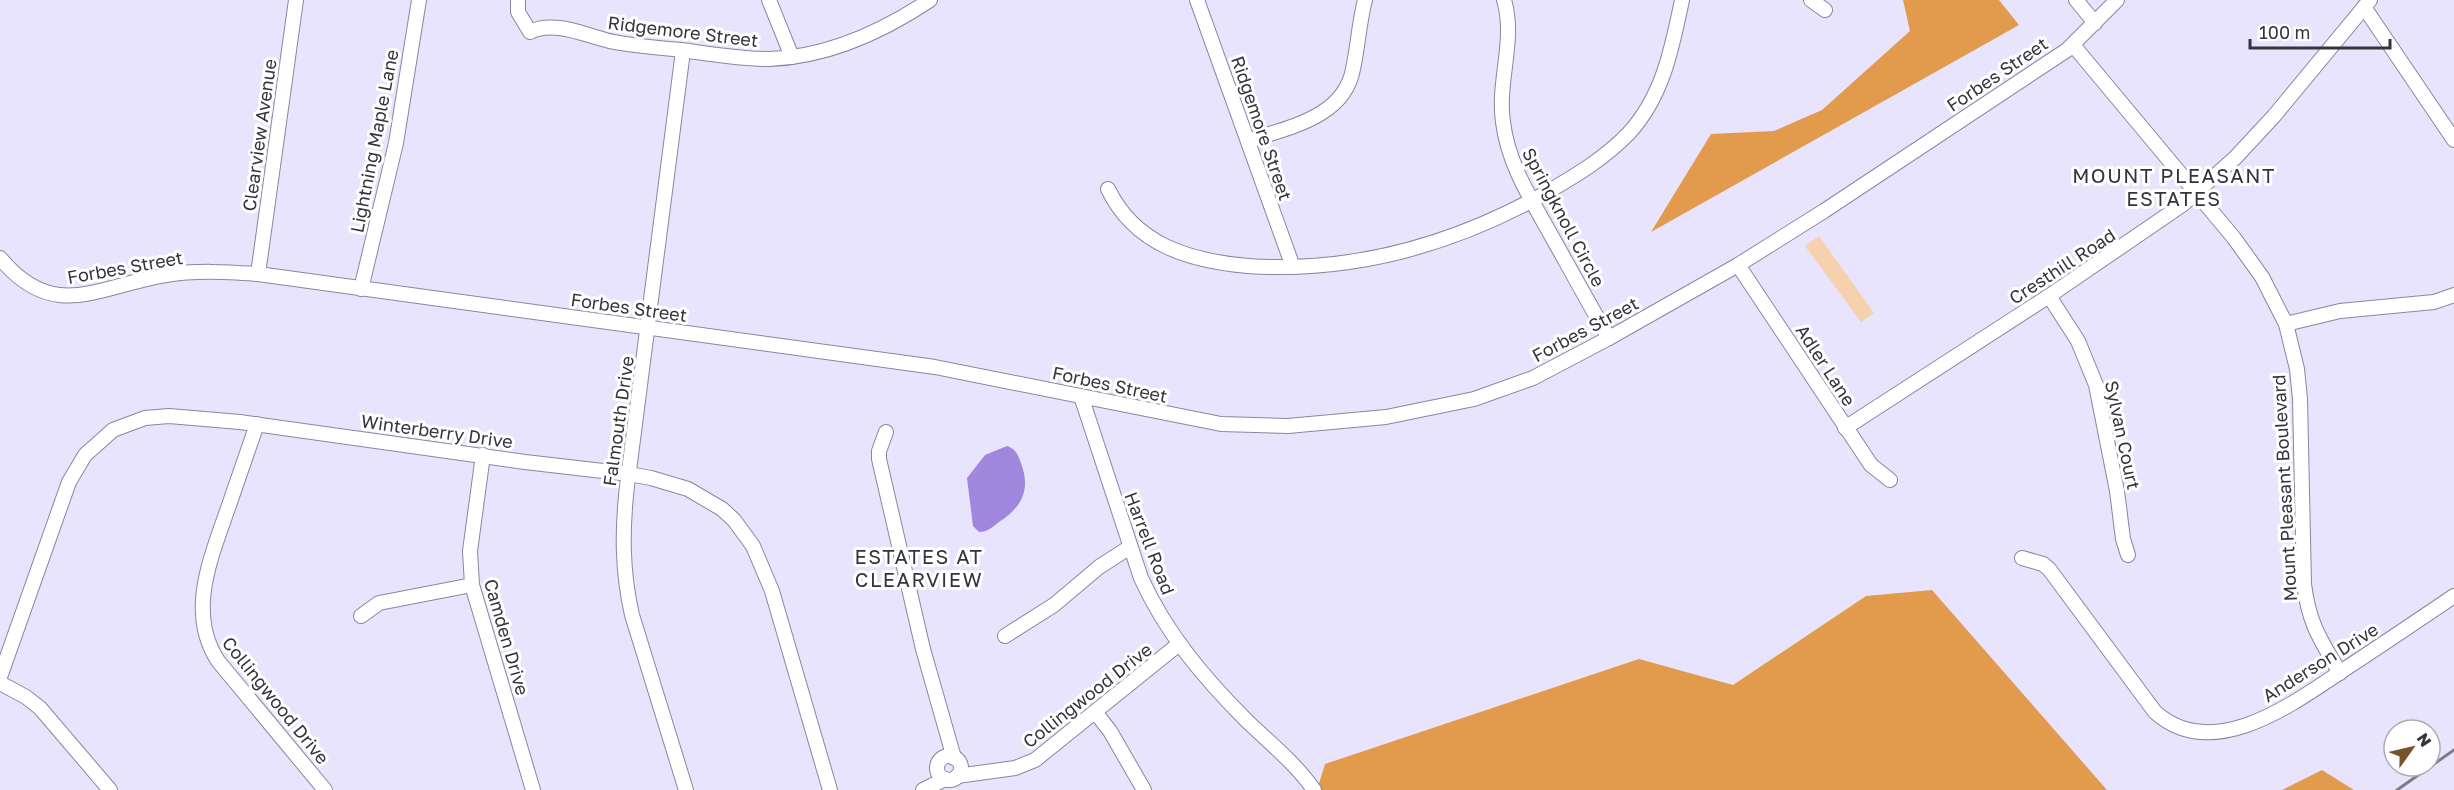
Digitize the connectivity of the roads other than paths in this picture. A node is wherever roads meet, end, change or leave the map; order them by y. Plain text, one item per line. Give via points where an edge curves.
1 (296, 0) edge
2 (419, 0) edge
3 (518, 0) edge
4 (769, 0) edge
5 (930, 0) edge
6 (1197, 0) edge
7 (1365, 0) edge
8 (1504, 0) edge
9 (1682, 0) edge
10 (1811, 0) edge
11 (2076, 0) edge
12 (2117, 0) edge
13 (2367, 4) edge
14 (1825, 10) dead end
15 (2095, 23) junction
16 (2073, 45) junction
17 (683, 51) junction
18 (792, 57) junction
19 (2454, 140) edge
20 (1248, 141) junction
21 (1108, 189) dead end
22 (2196, 193) junction
23 (1532, 201) junction
24 (0, 258) edge
25 (1737, 265) junction
26 (1293, 267) junction
27 (258, 274) junction
28 (361, 289) junction
29 (2454, 295) edge
30 (2049, 297) junction
31 (2286, 324) junction
32 (649, 328) junction
33 (1609, 338) junction
34 (1081, 396) junction
35 (257, 424) junction
36 (1845, 428) junction
37 (886, 432) dead end
38 (483, 455) junction
39 (629, 474) junction
40 (1890, 480) dead end
41 (1130, 547) junction
42 (2128, 555) dead end
43 (2022, 558) dead end
44 (472, 585) junction
45 (2454, 596) edge
46 (361, 616) dead end
47 (1005, 636) dead end
48 (1179, 644) junction
49 (2340, 673) junction
50 (0, 678) edge
51 (0, 683) edge
52 (1095, 712) junction
53 (949, 768) junction
54 (925, 789) edge
55 (110, 790) edge
56 (325, 790) edge
57 (534, 790) edge
58 (686, 790) edge
59 (830, 790) edge
60 (1144, 790) edge
61 (1314, 790) edge

1 - 27 street, Clearview Avenue
2 - 28 street, Lightning Maple Lane via 396,143
3 - 17 street, Ridgemore Street via 518,12 530,32 538,28 565,30
4 - 18 street
5 - 18 street, Ridgemore Street via 901,20 861,38
6 - 20 street, Ridgemore Street
7 - 20 street via 1353,70 1341,98 1324,113
8 - 23 street, Springknoll Circle via 1509,35 1501,95 1503,122 1510,156
9 - 23 street via 1664,74 1640,120 1593,165
10 - 14 street
11 - 15 street
12 - 15 street, Forbes Street
13 - 19 street
13 - 22 street, Cresthill Road via 2274,116
15 - 16 street, Forbes Street
16 - 22 street, Mount Pleasant Boulevard
16 - 25 street, Forbes Street via 1824,212
17 - 18 street, Ridgemore Street via 747,58
17 - 32 street, Falmouth Drive
20 - 26 street, Ridgemore Street
21 - 26 street via 1130,221 1169,249 1207,261
22 - 30 street, Cresthill Road
22 - 31 street, Mount Pleasant Boulevard via 2258,270
23 - 26 street via 1466,232 1407,252 1350,264
23 - 33 street, Springknoll Circle
24 - 27 street, Forbes Street via 29,286 62,296 190,272
25 - 33 street, Forbes Street
25 - 36 street, Adler Lane
27 - 28 street, Forbes Street
28 - 32 street, Forbes Street
29 - 31 street via 2434,302 2349,310
30 - 36 street, Cresthill Road
30 - 42 street, Sylvan Court via 2078,341 2096,385
31 - 49 street, Mount Pleasant Boulevard via 2300,399 2306,603 2311,622
32 - 34 street, Forbes Street via 935,367
32 - 39 street, Falmouth Drive
33 - 34 street, Forbes Street via 1533,378 1474,399 1386,417 1331,423 1221,424
34 - 41 street, Harrell Road
35 - 38 street, Winterberry Drive
35 - 50 street, Winterberry Drive via 157,416 112,430 95,444 69,482
35 - 56 street, Collingwood Drive via 208,567 203,628 218,661
36 - 40 street, Adler Lane via 1871,465
37 - 53 street via 879,459 949,743
38 - 39 street, Winterberry Drive
38 - 44 street, Camden Drive via 470,551
39 - 58 street, Falmouth Drive via 622,537 627,591
39 - 59 street, Winterberry Drive via 672,483 709,500 745,532 772,591
41 - 47 street via 1054,605
41 - 48 street, Harrell Road via 1153,603
43 - 49 street, Anderson Drive via 2049,569 2142,698 2162,718 2181,729 2217,732 2247,725 2290,706
44 - 46 street via 379,603
44 - 57 street, Camden Drive
45 - 49 street, Anderson Drive
48 - 52 street, Collingwood Drive
48 - 61 street, Harrell Road via 1223,697 1294,765
51 - 55 street via 40,708
52 - 53 street, Collingwood Drive via 1028,764 978,773
52 - 60 street
53 - 54 street

